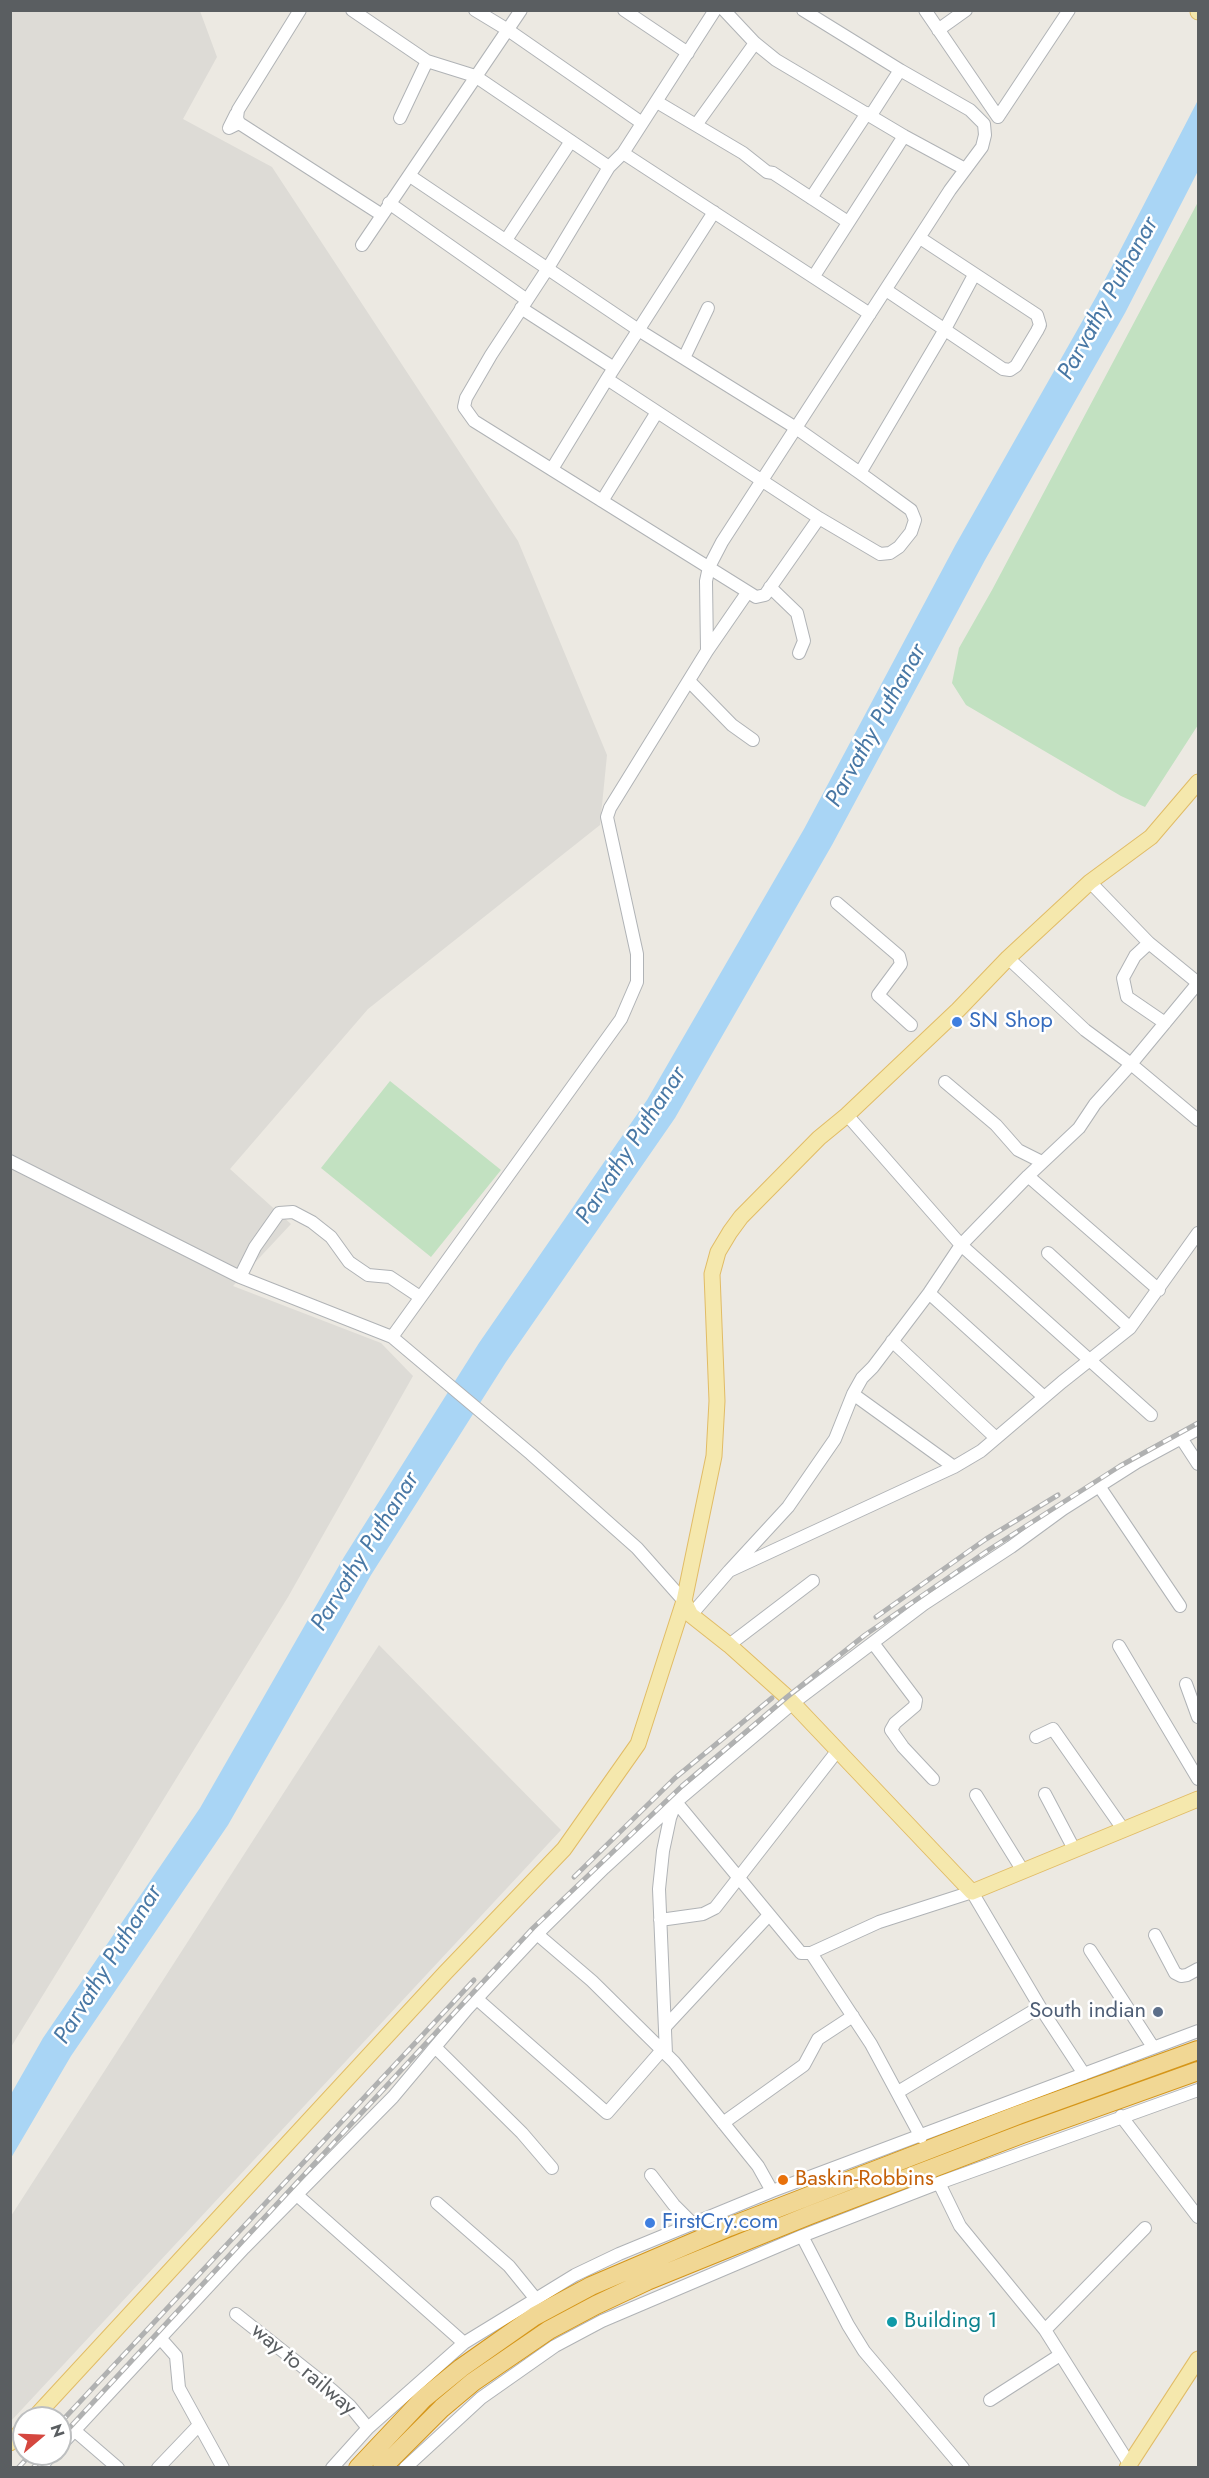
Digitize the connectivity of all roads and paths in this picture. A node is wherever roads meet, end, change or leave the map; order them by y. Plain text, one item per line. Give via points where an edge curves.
1 (300, 10) edge
2 (352, 10) edge
3 (476, 10) edge
4 (521, 10) edge
5 (624, 10) edge
6 (803, 10) edge
7 (925, 10) edge
8 (966, 10) edge
9 (1069, 10) edge
10 (717, 11) edge
11 (508, 30) junction
12 (938, 30) junction
13 (755, 43) junction
14 (688, 52) junction
15 (427, 61) junction
16 (900, 70) junction
17 (475, 76) junction
18 (657, 102) junction
19 (869, 114) junction
20 (400, 118) dead end
21 (642, 123) junction
22 (696, 125) junction
23 (904, 136) junction
24 (571, 141) junction
25 (623, 153) junction
26 (609, 167) junction
27 (965, 169) junction
28 (410, 176) junction
29 (811, 198) junction
30 (389, 203) junction
31 (714, 212) junction
32 (382, 214) junction
33 (848, 222) junction
34 (920, 238) junction
35 (507, 240) junction
36 (362, 246) dead end
37 (548, 268) junction
38 (974, 275) junction
39 (814, 276) junction
40 (886, 290) junction
41 (524, 304) junction
42 (708, 308) dead end
43 (870, 314) junction
44 (640, 331) junction
45 (944, 331) junction
46 (684, 358) junction
47 (611, 374) junction
48 (657, 412) junction
49 (796, 428) junction
50 (552, 469) junction
51 (860, 473) junction
52 (762, 481) junction
53 (602, 501) junction
54 (819, 518) junction
55 (709, 567) junction
56 (771, 586) junction
57 (747, 593) junction
58 (707, 651) junction
59 (800, 653) dead end
60 (690, 682) junction
61 (753, 740) dead end
62 (1198, 782) edge
63 (1090, 882) junction
64 (837, 903) dead end
65 (1149, 943) junction
66 (1008, 958) junction
67 (1198, 983) edge
68 (1165, 1023) junction
69 (911, 1025) dead end
70 (1131, 1064) junction
71 (945, 1082) dead end
72 (847, 1115) junction
73 (1198, 1120) edge
74 (10, 1161) edge
75 (1042, 1162) junction
76 (1028, 1176) junction
77 (1198, 1233) edge
78 (962, 1245) junction
79 (1048, 1253) dead end
80 (240, 1277) junction
81 (1159, 1290) junction
82 (929, 1293) junction
83 (420, 1297) junction
84 (1130, 1328) junction
85 (392, 1337) junction
86 (892, 1341) junction
87 (1090, 1359) junction
88 (853, 1394) junction
89 (1044, 1397) junction
90 (1151, 1415) dead end
91 (1198, 1429) edge
92 (996, 1438) junction
93 (1181, 1438) junction
94 (1198, 1464) edge
95 (954, 1467) junction
96 (1099, 1486) junction
97 (729, 1571) junction
98 (813, 1581) dead end
99 (684, 1601) junction
100 (1180, 1606) dead end
101 (691, 1616) junction
102 (873, 1643) junction
103 (729, 1645) junction
104 (1119, 1646) dead end
105 (1186, 1684) dead end
106 (793, 1703) junction
107 (1198, 1717) edge
108 (1036, 1737) dead end
109 (838, 1750) junction
110 (933, 1779) dead end
111 (1198, 1779) edge
112 (1045, 1794) dead end
113 (976, 1795) dead end
114 (1198, 1799) edge
115 (676, 1802) junction
116 (1123, 1829) junction
117 (1074, 1849) junction
118 (1023, 1871) junction
119 (740, 1879) junction
120 (972, 1892) junction
121 (769, 1915) junction
122 (660, 1920) junction
123 (537, 1935) junction
124 (1155, 1935) dead end
125 (1090, 1950) dead end
126 (811, 1953) junction
127 (1198, 1970) edge
128 (477, 1999) junction
129 (1040, 2007) junction
130 (853, 2016) junction
131 (664, 2027) junction
132 (1198, 2031) edge
133 (435, 2047) junction
134 (1153, 2047) junction
135 (1198, 2050) edge
136 (664, 2052) junction
137 (1198, 2071) edge
138 (1084, 2074) junction
139 (1198, 2090) edge
140 (898, 2092) junction
141 (1121, 2116) junction
142 (723, 2123) junction
143 (921, 2137) junction
144 (552, 2168) dead end
145 (651, 2175) dead end
146 (939, 2183) junction
147 (772, 2191) junction
148 (297, 2196) junction
149 (437, 2203) dead end
150 (1198, 2217) edge
151 (693, 2224) junction
152 (1145, 2228) dead end
153 (802, 2236) junction
154 (536, 2298) junction
155 (236, 2314) dead end
156 (1045, 2330) junction
157 (161, 2339) junction
158 (464, 2343) junction
159 (1060, 2355) junction
160 (1198, 2359) edge
161 (990, 2400) dead end
162 (45, 2406) edge
163 (199, 2425) junction
164 (368, 2428) junction
165 (74, 2430) junction
166 (72, 2432) edge
167 (410, 2465) edge
168 (1129, 2466) edge
169 (118, 2468) edge
170 (158, 2468) edge
171 (223, 2468) edge
172 (332, 2468) edge
173 (358, 2468) edge
174 (382, 2468) edge
175 (963, 2468) edge

1 - 32 street via 238,118
2 - 15 street
3 - 11 street
4 - 11 street
5 - 14 street
6 - 16 street
7 - 12 street
8 - 12 street
9 - 12 street via 998,117
10 - 13 street
10 - 14 street
11 - 17 street
11 - 21 street
13 - 19 street via 776,60
13 - 22 street
14 - 18 street
15 - 17 street
15 - 20 street
16 - 19 street
16 - 27 street via 970,110 984,124 988,131 982,147
17 - 24 street
17 - 28 street
18 - 21 street
18 - 22 street
19 - 23 street
19 - 29 street
21 - 25 street
22 - 29 street
23 - 27 street
23 - 33 street
24 - 26 street
24 - 35 street
25 - 26 street
25 - 31 street
26 - 37 street
27 - 34 street
28 - 30 street
28 - 35 street
29 - 33 street
30 - 32 street
30 - 41 street
31 - 39 street
31 - 44 street
32 - 36 street
33 - 39 street
34 - 38 street
34 - 40 street
35 - 37 street
37 - 41 street
37 - 44 street
38 - 45 street
38 - 45 street via 1036,315 1040,324 1037,331 1010,370
39 - 43 street
40 - 43 street
40 - 45 street
41 - 47 street
41 - 50 street via 466,398 465,407 474,421
42 - 46 street
43 - 49 street
44 - 46 street
44 - 47 street
45 - 51 street
46 - 49 street
47 - 48 street
47 - 50 street
48 - 52 street
48 - 53 street
49 - 51 street
49 - 52 street
50 - 53 street
51 - 54 street via 914,514 914,525 899,547 880,555
52 - 54 street
52 - 55 street
53 - 55 street
54 - 56 street
55 - 57 street
55 - 58 street
56 - 57 street via 760,597
56 - 59 street via 797,613 804,641
57 - 58 street
58 - 60 street
60 - 61 street
60 - 83 street via 607,818 637,954 637,982 621,1019
62 - 63 main road via 1151,837
63 - 65 street
63 - 66 main road
64 - 69 street via 899,956 900,967 878,995
65 - 67 street
65 - 68 street via 1135,956 1123,978 1127,997
66 - 70 street via 1084,1029
66 - 72 main road
67 - 68 street
68 - 70 street
70 - 73 street
70 - 75 street via 1079,1128
71 - 75 street via 996,1125 1018,1150
72 - 78 street
72 - 99 main road via 741,1217 718,1252 712,1274 717,1401 714,1456
74 - 80 street
75 - 76 street
76 - 78 street
76 - 81 street
77 - 81 street
78 - 82 street
78 - 87 street
79 - 84 street
80 - 83 street via 255,1247 279,1214 293,1212 331,1237 350,1262 368,1275 390,1277
80 - 85 street
81 - 84 street
82 - 86 street
82 - 89 street
83 - 85 street
84 - 87 street
85 - 99 street via 637,1548
86 - 88 street
86 - 92 street
87 - 89 street
87 - 90 street
88 - 95 street
88 - 97 street via 835,1439 788,1507
89 - 92 street
91 - 93 street
92 - 95 street
93 - 94 street
93 - 96 street
95 - 97 street
96 - 100 street
96 - 102 street
97 - 101 street
98 - 103 street
99 - 101 main road
99 - 162 main road via 638,1744 564,1849
101 - 103 main road
102 - 106 street
102 - 110 street via 916,1700 915,1706 891,1730
103 - 106 main road
104 - 111 street
105 - 107 street
106 - 109 main road
106 - 115 street
108 - 116 street via 1053,1729
109 - 119 street
109 - 120 main road
112 - 117 street
113 - 118 street
114 - 116 main road
115 - 119 street
115 - 122 street via 663,1851
115 - 123 street
116 - 117 main road
117 - 118 main road
118 - 120 main road
119 - 121 street
119 - 122 street via 710,1911
120 - 126 street via 879,1922
120 - 129 street
121 - 126 street via 796,1950
121 - 131 street
122 - 131 street
123 - 128 street
123 - 136 street via 592,1981
124 - 127 street via 1175,1973 1187,1976
125 - 134 street
126 - 130 street
128 - 133 street
128 - 136 street via 608,2113
129 - 138 street
129 - 140 street
130 - 140 street
130 - 142 street via 818,2039 804,2065
131 - 136 street
132 - 134 street
133 - 144 street
133 - 148 street via 393,2097
134 - 138 street
135 - 173 highway via 729,2227 591,2286 535,2316 461,2368 423,2399
136 - 142 street
137 - 174 highway via 810,2215 596,2305 549,2330 473,2382
138 - 143 street
139 - 141 street
140 - 143 street
141 - 146 street
141 - 150 street
142 - 147 street via 758,2166
143 - 147 street
145 - 151 street
146 - 153 street
146 - 156 street via 960,2226
147 - 151 street
148 - 157 street
148 - 158 street
149 - 154 street via 509,2266
151 - 154 street via 619,2254
152 - 156 street
153 - 167 street via 602,2321 555,2346 481,2398
153 - 175 street via 864,2351
154 - 158 street
155 - 164 street, way to railway via 332,2390
156 - 159 street
157 - 163 street via 176,2356 179,2388
157 - 165 street
158 - 164 street
159 - 161 street
159 - 168 street
160 - 168 main road
163 - 170 street
163 - 171 street
164 - 172 street
165 - 166 street
165 - 169 street

